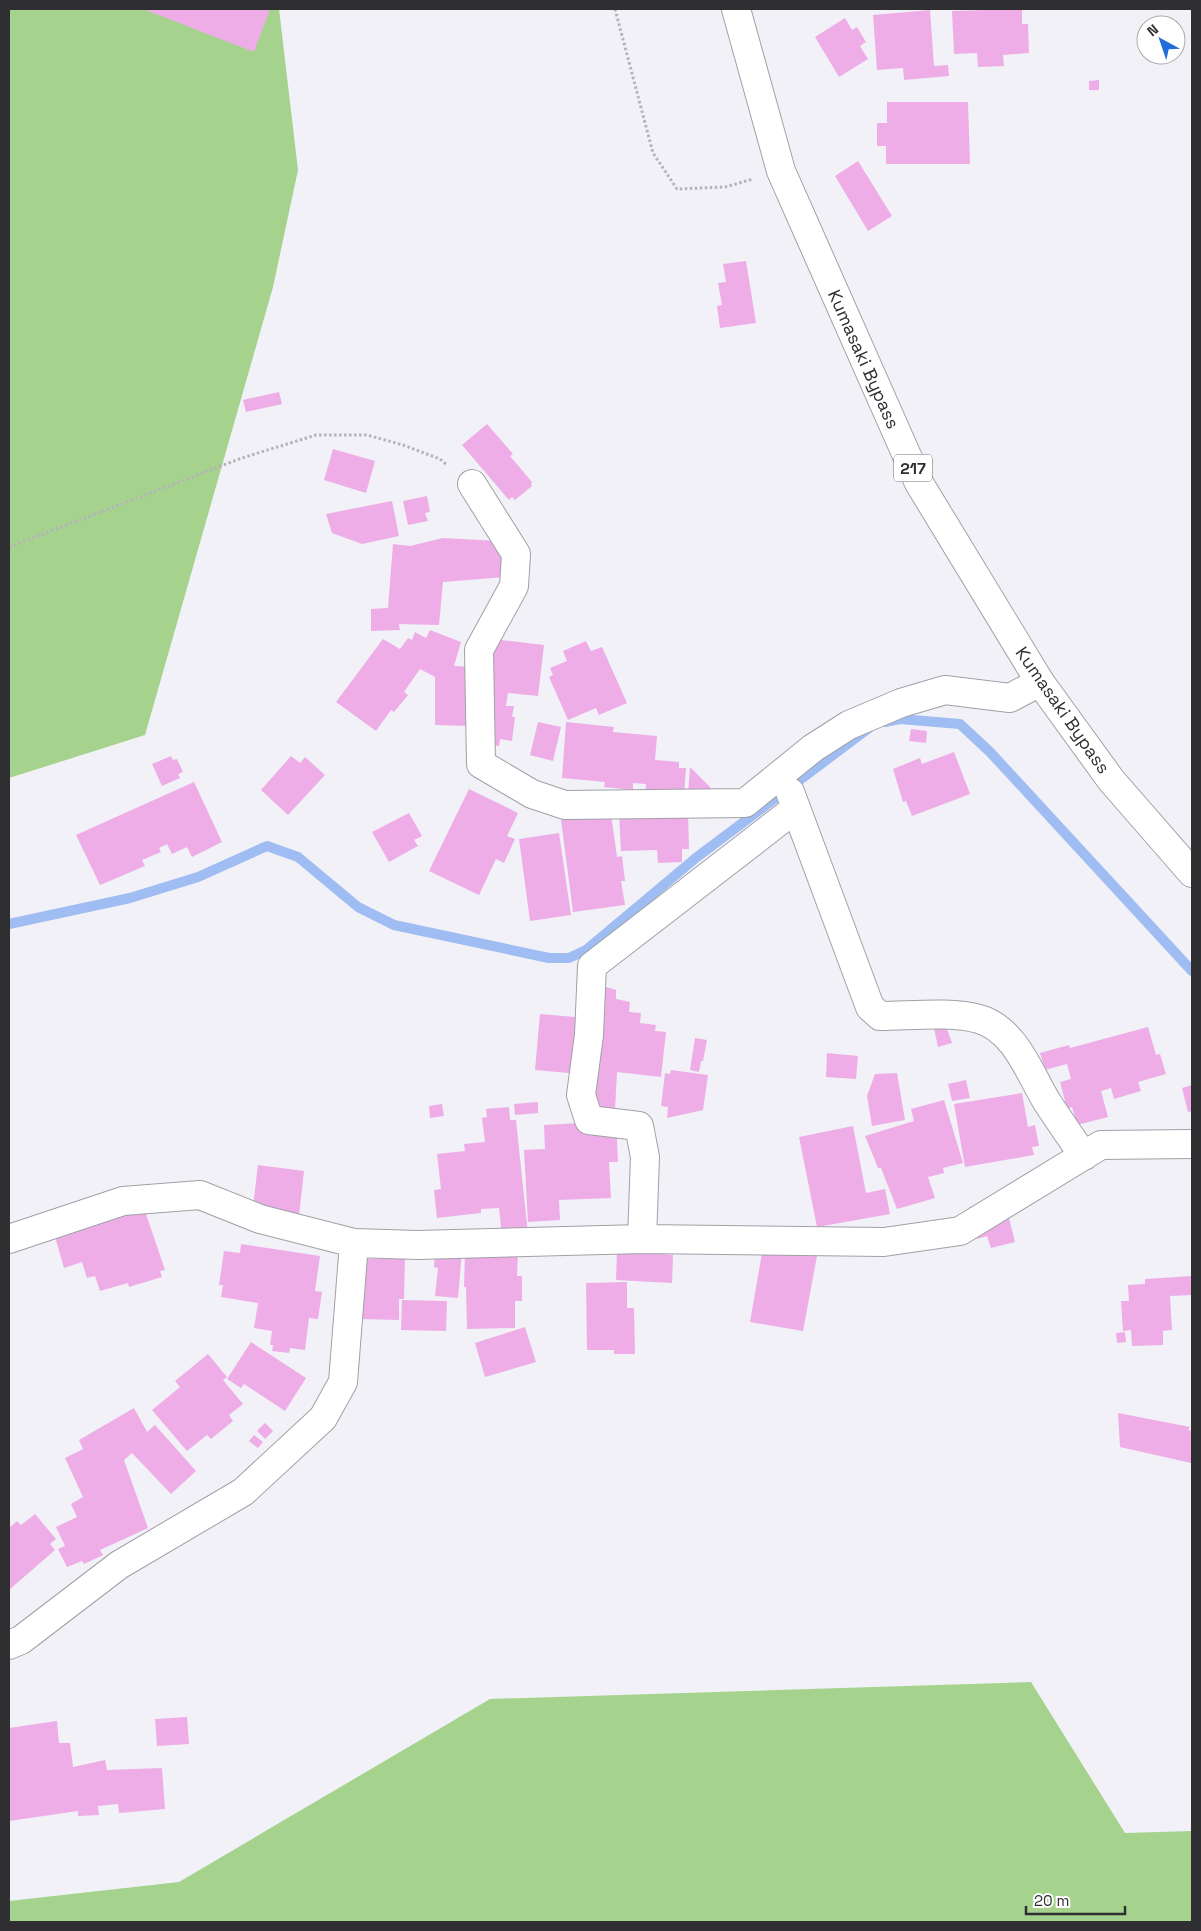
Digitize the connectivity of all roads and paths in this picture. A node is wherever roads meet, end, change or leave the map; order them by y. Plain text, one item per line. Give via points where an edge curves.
1 (615, 9) edge
2 (736, 9) edge
3 (781, 171) junction
4 (472, 484) joint
5 (9, 547) edge
6 (1040, 682) junction
7 (784, 769) junction
8 (795, 809) junction
9 (1192, 873) edge
10 (1192, 1144) edge
11 (1084, 1156) junction
12 (9, 1239) edge
13 (642, 1239) junction
14 (354, 1243) junction
15 (9, 1645) edge

1 - 3 path via 653,153 677,190 724,187
2 - 3 main road, Kumasaki Bypass / 217
3 - 6 main road, Kumasaki Bypass / 217 via 919,483
4 - 5 path via 440,459 388,440 367,435 316,435 242,458
4 - 7 main road via 516,554 514,586 478,650 481,764 532,794 565,804 745,803
6 - 7 main road via 1010,698 945,690 900,703 849,725
6 - 9 main road, Kumasaki Bypass / 217 via 1111,780
7 - 8 main road
8 - 11 main road via 870,1007 880,1016 964,1016 997,1028 1013,1044
8 - 13 main road via 592,966 590,1036 581,1094 589,1120 639,1126 645,1157
10 - 11 main road via 1101,1145
11 - 13 main road via 960,1231 884,1242
12 - 14 main road via 124,1200 200,1195 260,1219
13 - 14 main road via 418,1245
14 - 15 main road via 343,1382 324,1418 243,1492 119,1565 21,1640

